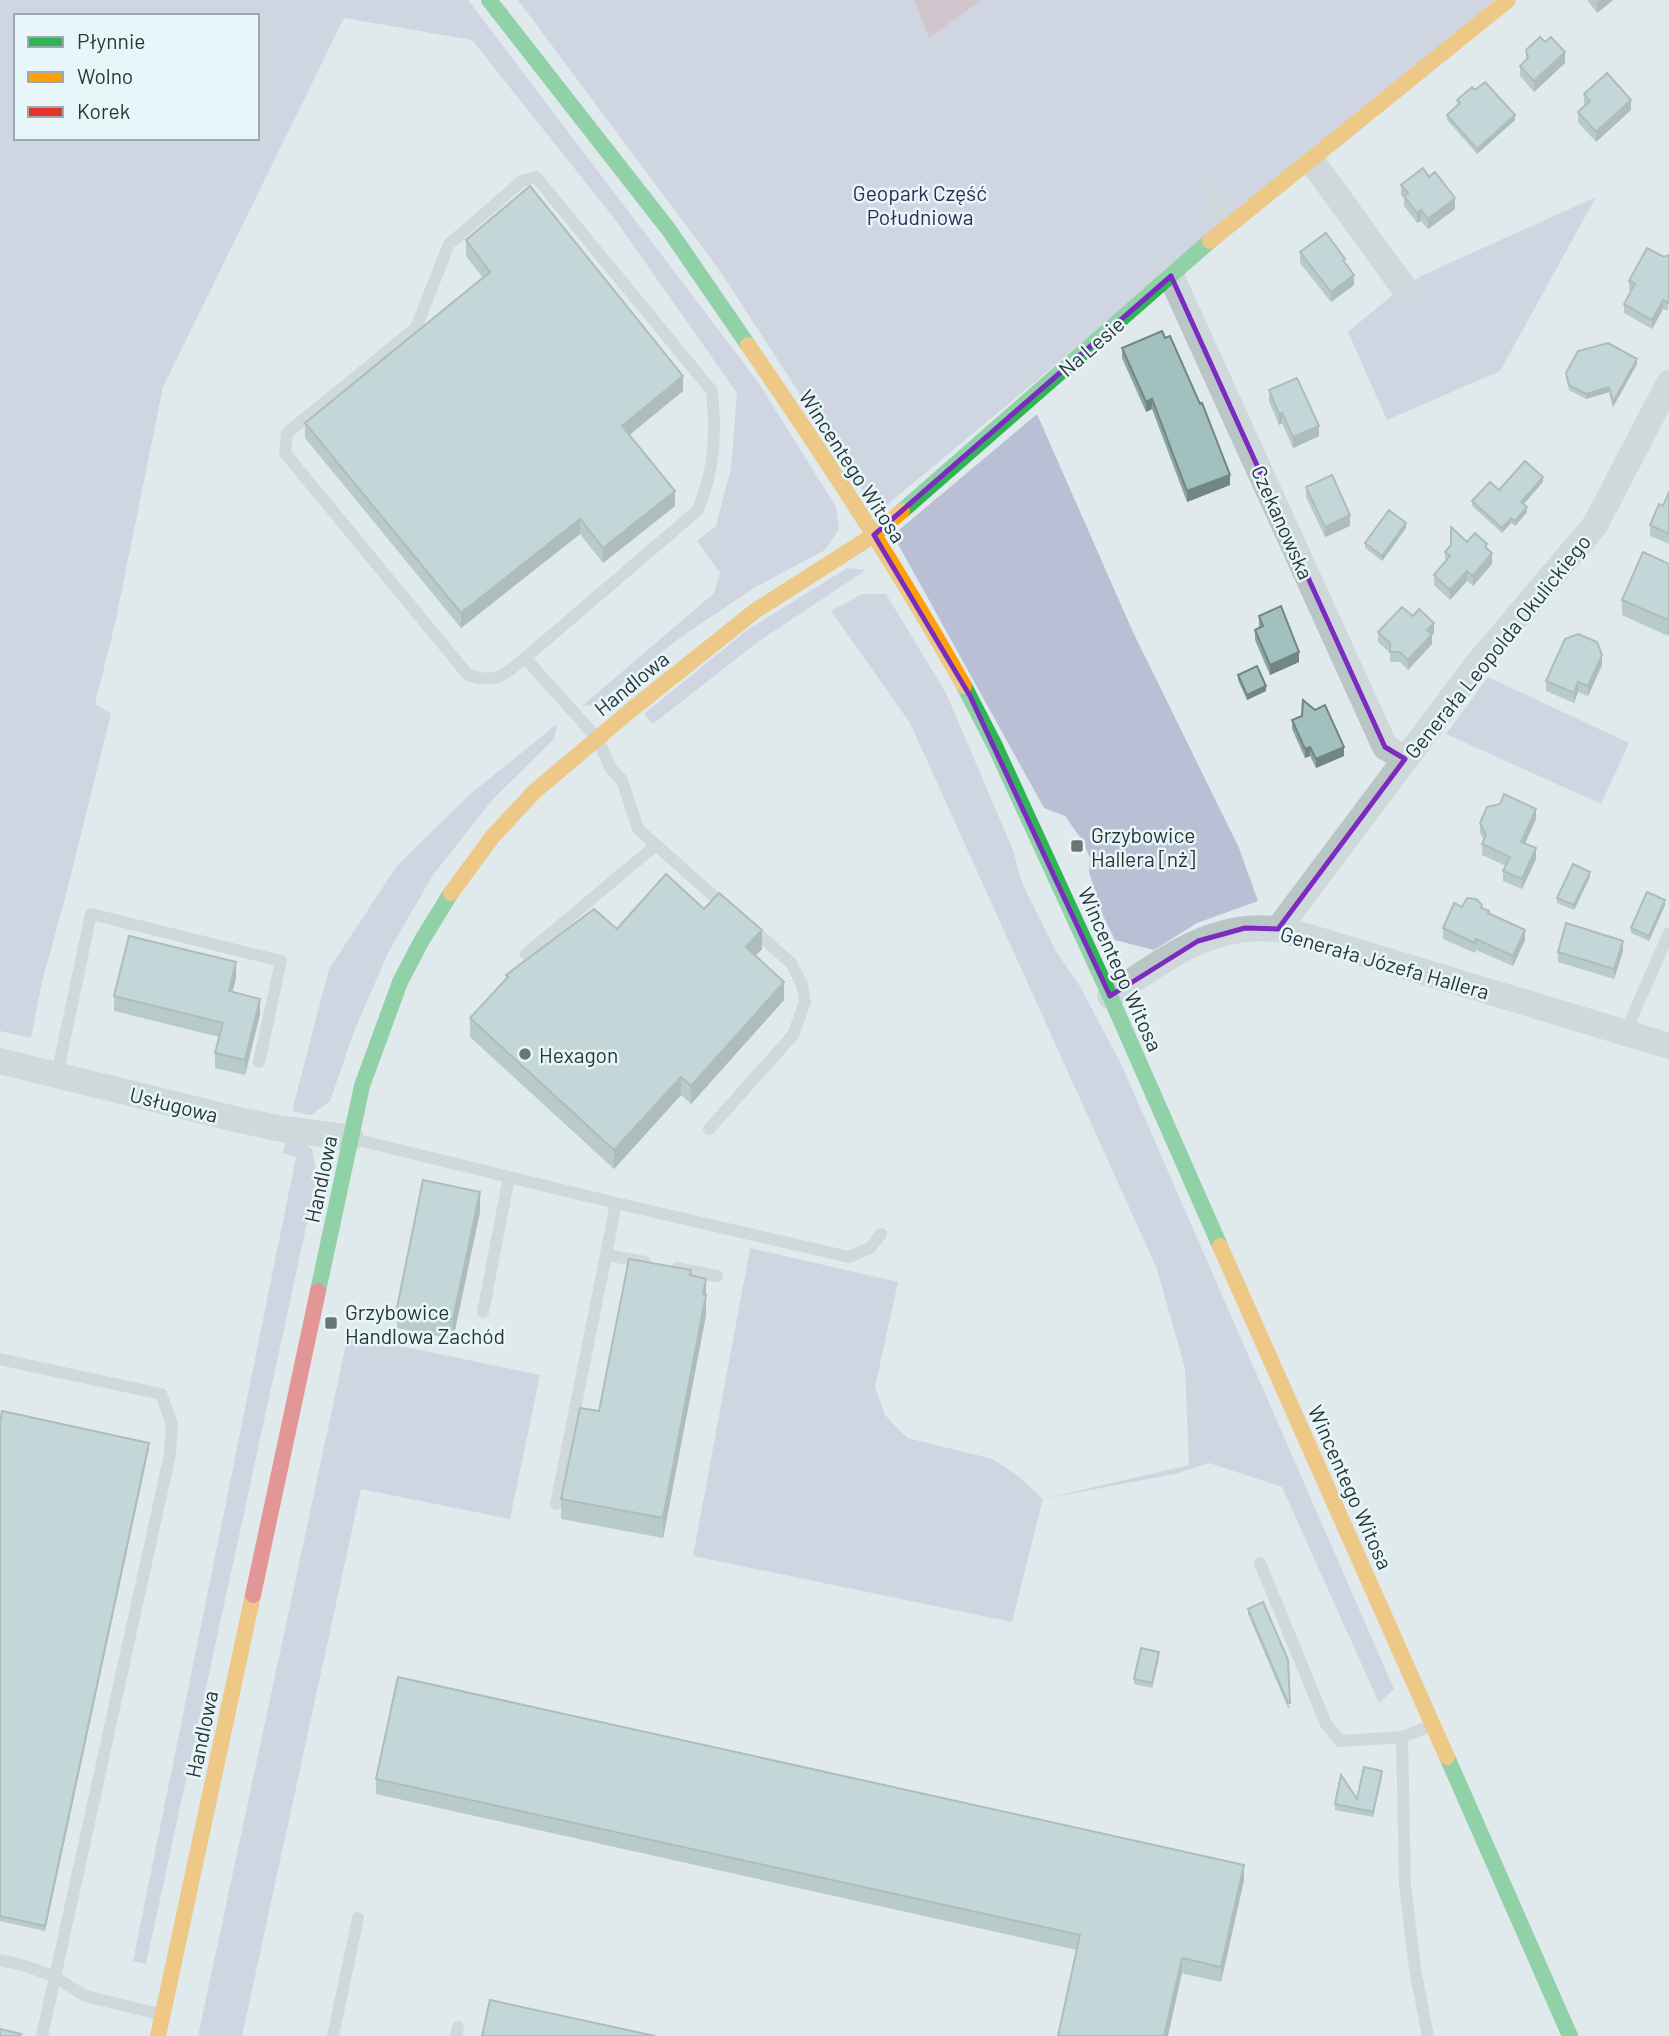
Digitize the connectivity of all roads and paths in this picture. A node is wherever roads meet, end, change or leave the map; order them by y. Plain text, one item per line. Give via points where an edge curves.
1 (489, 0) edge
2 (1508, 0) edge
3 (1311, 160) junction
4 (1205, 184) dead end
5 (1227, 226) junction
6 (1171, 276) junction
7 (1404, 288) dead end
8 (1669, 383) edge
9 (874, 535) junction
10 (525, 658) junction
11 (597, 738) junction
12 (1405, 759) junction
13 (656, 845) junction
14 (1278, 929) junction
15 (1669, 933) edge
16 (526, 954) dead end
17 (1111, 996) junction
18 (1625, 1033) junction
19 (1669, 1046) edge
20 (0, 1062) edge
21 (259, 1062) dead end
22 (57, 1075) junction
23 (709, 1129) dead end
24 (351, 1139) junction
25 (509, 1177) junction
26 (616, 1203) junction
27 (881, 1234) dead end
28 (606, 1255) junction
29 (718, 1276) dead end
30 (483, 1312) dead end
31 (0, 1359) edge
32 (556, 1504) dead end
33 (1260, 1563) dead end
34 (1434, 1725) junction
35 (1402, 1737) junction
36 (358, 1918) dead end
37 (0, 1960) edge
38 (55, 1977) junction
39 (162, 2015) junction
40 (42, 2036) edge
41 (158, 2036) edge
42 (333, 2036) edge
43 (1427, 2036) edge
44 (1570, 2036) edge

1 - 9 street, Wincentego Witosa via 669,230
2 - 3 street, Na Lesie
3 - 5 street, Na Lesie
3 - 7 street
4 - 5 lane
5 - 6 street, Na Lesie
6 - 9 street, Na Lesie
6 - 12 street, Czekanowska via 1385,747
8 - 12 street, Generała Leopolda Okulickiego via 1595,525 1489,649
9 - 11 street, Handlowa via 755,611
9 - 17 street, Wincentego Witosa via 970,696
10 - 10 lane via 697,511 707,489 715,428 712,391 536,177 522,181 449,244 416,328 288,433 285,453 468,675 499,679
10 - 11 lane
11 - 13 lane via 611,769 622,780 638,830
11 - 24 street, Handlowa via 534,792 493,836 446,901 412,959 387,1015 362,1086
12 - 14 street, Generała Leopolda Okulickiego
13 - 16 lane
13 - 23 lane via 791,963 802,984 805,1002 793,1035
14 - 17 street, Generała Józefa Hallera via 1245,928 1198,940
14 - 18 street, Generała Józefa Hallera
15 - 18 lane
17 - 34 street, Wincentego Witosa
18 - 19 street, Generała Józefa Hallera
20 - 22 street, Usługowa
21 - 22 lane via 281,961 91,914
22 - 24 street, Usługowa via 256,1123
24 - 25 lane
24 - 39 street, Handlowa
25 - 26 lane
25 - 30 lane
26 - 27 lane via 849,1257 870,1248
26 - 28 lane
28 - 29 lane
28 - 32 lane
31 - 38 lane via 161,1394 172,1424 170,1454
33 - 35 lane via 1326,1724 1340,1741
34 - 35 lane
34 - 44 street, Wincentego Witosa
35 - 43 lane via 1405,1885
36 - 42 lane
37 - 38 lane
38 - 39 lane via 85,1996
38 - 40 lane
39 - 41 street, Handlowa

